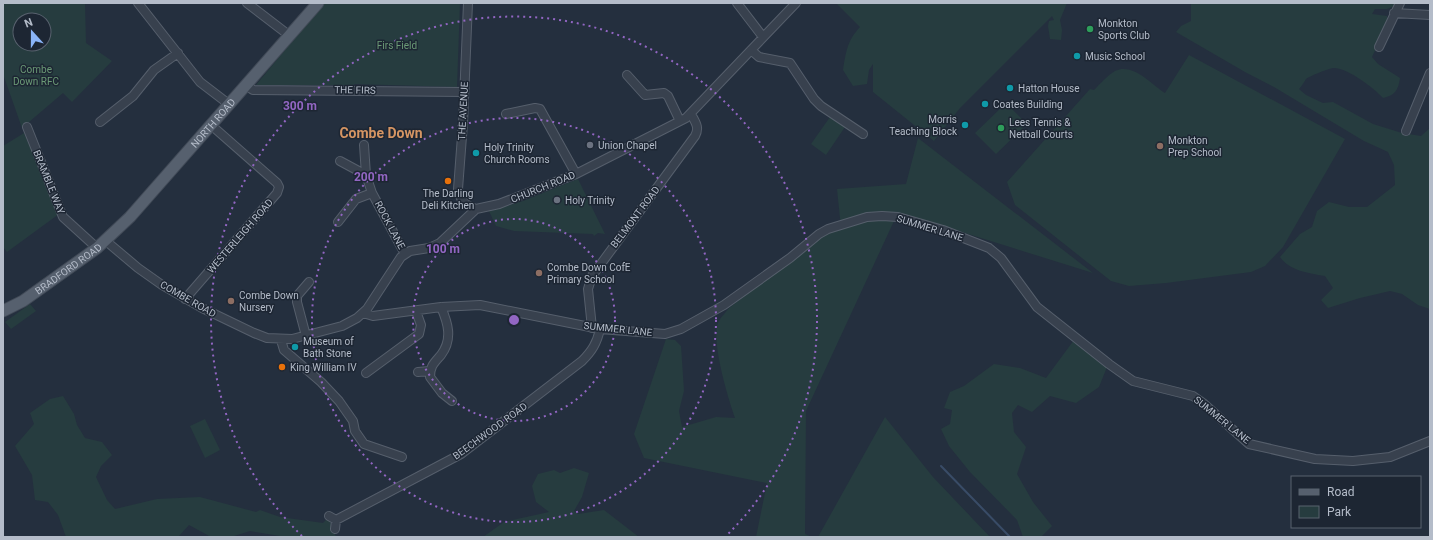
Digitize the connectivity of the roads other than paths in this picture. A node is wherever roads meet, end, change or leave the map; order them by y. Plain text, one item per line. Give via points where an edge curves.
1 (138, 3) edge
2 (247, 3) edge
3 (318, 3) edge
4 (468, 3) edge
5 (737, 3) edge
6 (796, 3) edge
7 (1400, 3) edge
8 (1394, 13) junction
9 (1430, 15) edge
10 (290, 36) junction
11 (763, 37) junction
12 (1379, 47) dead end
13 (751, 50) junction
14 (178, 54) junction
15 (1430, 73) edge
16 (627, 75) dead end
17 (247, 86) junction
18 (464, 92) junction
19 (230, 105) junction
20 (506, 114) dead end
21 (691, 114) junction
22 (680, 121) junction
23 (100, 122) dead end
24 (211, 125) junction
25 (27, 127) dead end
26 (1406, 131) dead end
27 (863, 134) dead end
28 (364, 145) dead end
29 (340, 161) dead end
30 (576, 174) junction
31 (366, 175) junction
32 (372, 193) junction
33 (476, 209) junction
34 (338, 222) dead end
35 (101, 244) junction
36 (405, 254) junction
37 (309, 282) dead end
38 (31, 295) junction
39 (185, 299) junction
40 (3, 300) edge
41 (441, 307) junction
42 (3, 311) edge
43 (416, 311) junction
44 (363, 313) junction
45 (596, 329) junction
46 (306, 336) junction
47 (281, 340) junction
48 (430, 371) junction
49 (418, 372) dead end
50 (366, 373) dead end
51 (452, 401) dead end
52 (1430, 441) edge
53 (402, 457) dead end
54 (334, 522) dead end

1 - 14 street
2 - 10 street
3 - 10 main road, NORTH ROAD
4 - 18 street, THE AVENUE
5 - 11 street
6 - 11 street, CHURCH ROAD
7 - 8 street
8 - 9 street
8 - 12 street
10 - 17 main road, NORTH ROAD
11 - 13 street, CHURCH ROAD
13 - 21 street, CHURCH ROAD
13 - 27 street via 762,57 790,63 821,106
14 - 19 street via 200,82
14 - 23 street via 159,66 133,96
15 - 26 street
16 - 22 street via 642,94 650,96 664,93 668,96
17 - 18 street, THE FIRS via 252,90
17 - 19 main road, NORTH ROAD
18 - 33 street, THE AVENUE via 458,188 460,198 469,207
19 - 24 main road, NORTH ROAD
20 - 30 street via 540,109
21 - 22 street, CHURCH ROAD
21 - 45 street, BELMONT ROAD via 698,131 589,282 588,289
22 - 30 street, CHURCH ROAD
24 - 35 main road, NORTH ROAD via 130,218
24 - 39 street, WESTERLEIGH ROAD via 279,187 277,193
25 - 35 street, BRAMBLE WAY via 63,218
28 - 31 street, ROCK LANE
29 - 31 street
30 - 33 street, CHURCH ROAD via 499,204
31 - 32 street, ROCK LANE
32 - 34 street via 356,199
32 - 36 street, ROCK LANE
33 - 36 street via 440,243
35 - 38 main road, BRADFORD ROAD
35 - 39 street, COMBE ROAD
36 - 44 street
37 - 46 street via 297,296
38 - 40 main road, BRADFORD ROAD via 19,300
38 - 42 main road, BRADFORD ROAD
39 - 47 street, COMBE ROAD via 254,333
41 - 43 street, SUMMER LANE
41 - 45 street, SUMMER LANE via 480,305
41 - 48 street via 449,334 443,352
43 - 44 street, SUMMER LANE via 373,316
43 - 50 street via 421,329 419,334
44 - 46 street via 342,326
45 - 52 street, SUMMER LANE via 664,334 681,329 724,305 828,229 867,217 898,217 943,230 989,248 1001,258 1037,307 1125,376 1145,385 1193,396 1249,444 1316,458 1353,461 1390,457
45 - 54 street, BEECHWOOD ROAD via 597,343 582,361 462,454
46 - 47 street
47 - 53 street via 284,350 321,382 342,405 364,444
48 - 49 street
48 - 51 street via 433,382

